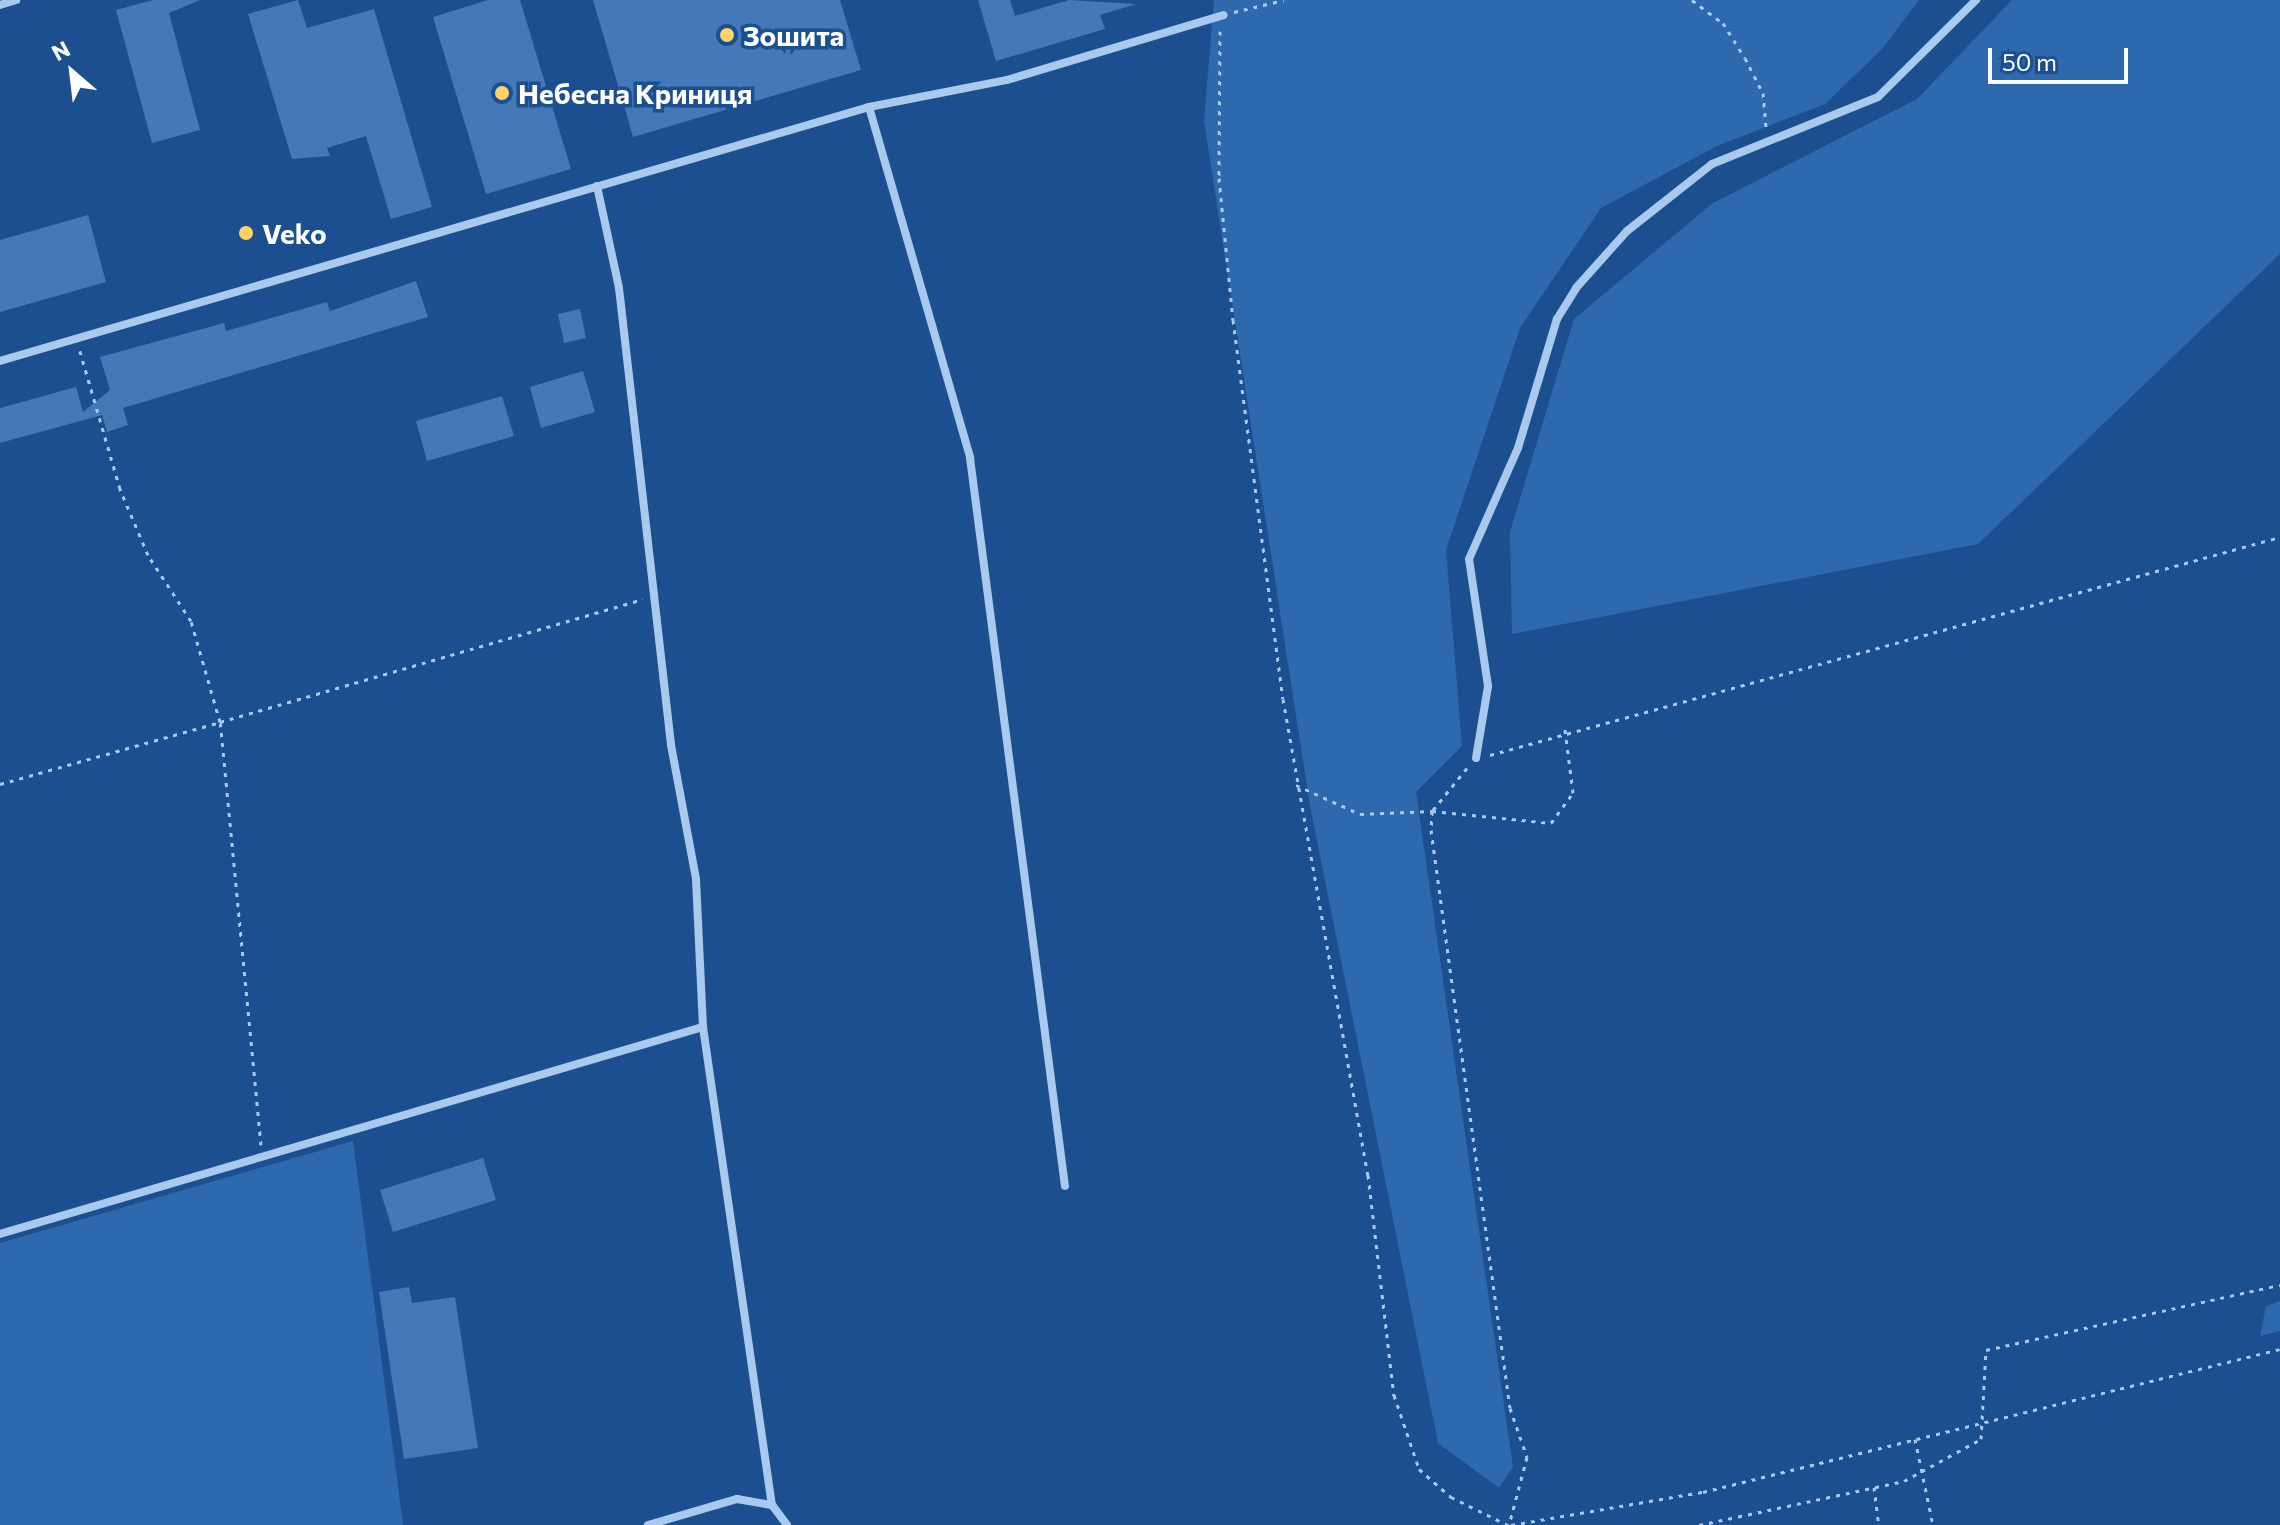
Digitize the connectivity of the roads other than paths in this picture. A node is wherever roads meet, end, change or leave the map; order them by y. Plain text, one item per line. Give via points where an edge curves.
1 (16, 0) edge
2 (1976, 0) edge
3 (0, 5) edge
4 (1223, 15) road end
5 (869, 107) junction
6 (597, 186) junction
7 (0, 361) edge
8 (1476, 758) road end
9 (703, 1027) junction
10 (1065, 1186) dead end
11 (0, 1234) edge
12 (772, 1505) junction
13 (648, 1525) edge
14 (787, 1525) edge

1 - 3 street
2 - 8 street via 1878,97 1847,115 1767,137 1712,164 1645,215 1597,263 1557,319 1518,448 1469,559 1488,686
4 - 5 street via 1007,80
5 - 6 street
5 - 10 street via 970,458
6 - 7 street
6 - 9 street via 619,288 659,594 671,745 696,879
9 - 11 street
9 - 12 street
12 - 13 street via 737,1499
12 - 14 street

